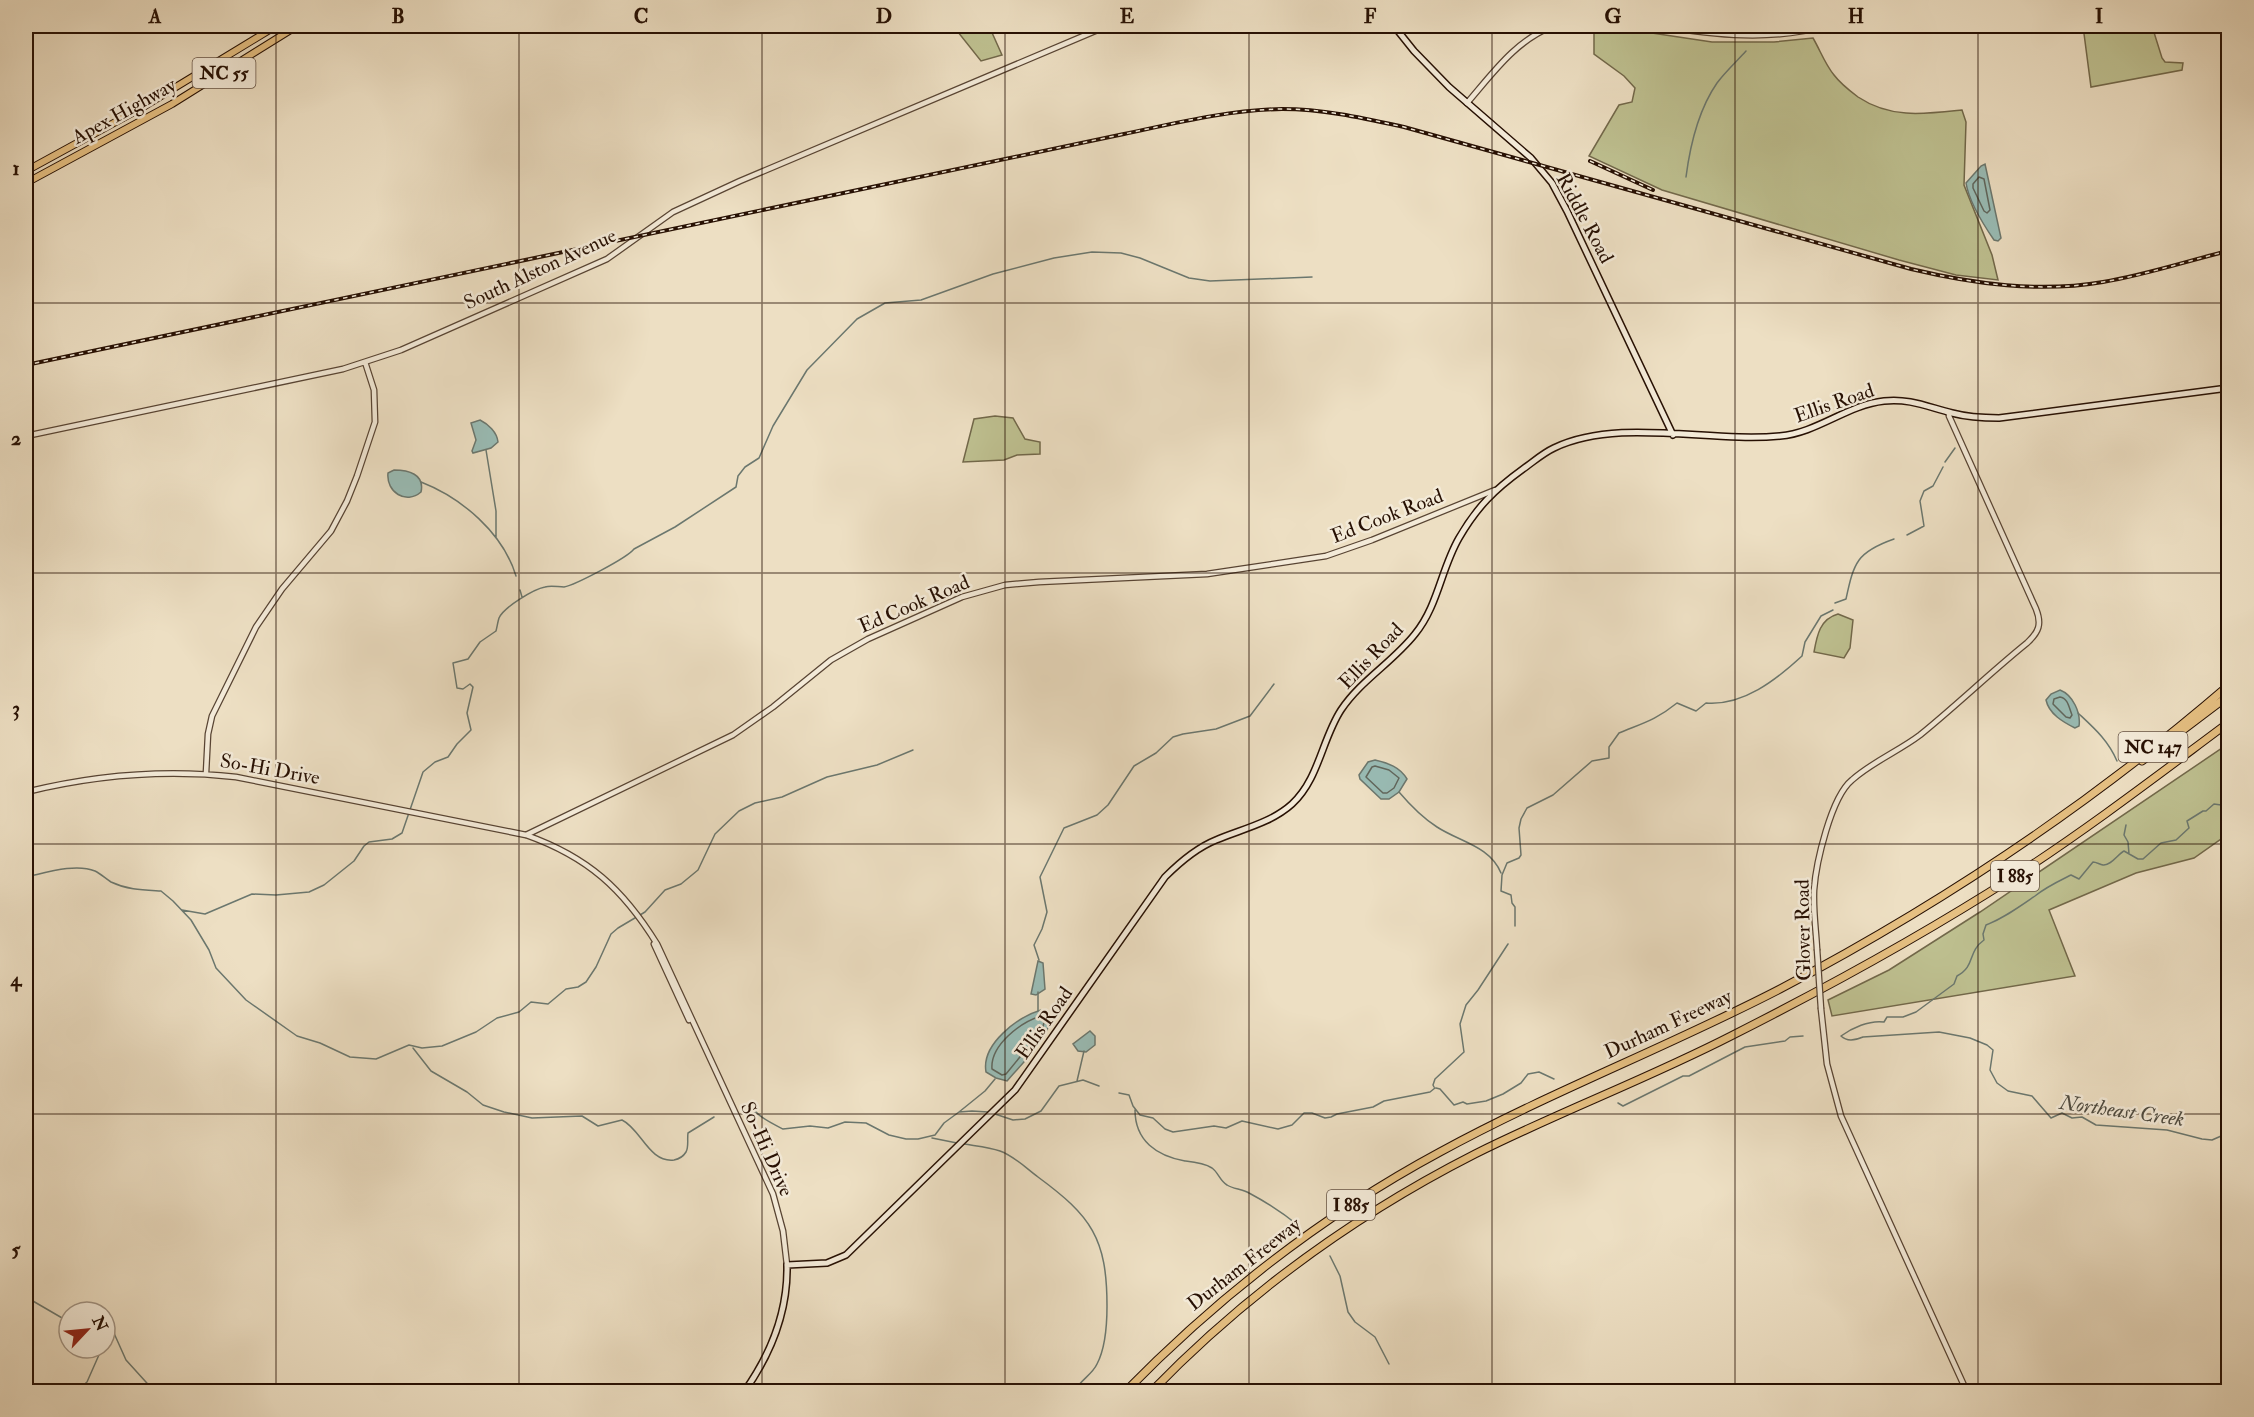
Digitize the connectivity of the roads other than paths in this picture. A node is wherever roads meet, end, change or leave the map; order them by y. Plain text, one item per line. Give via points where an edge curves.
1 (276, 26) edge
2 (297, 26) edge
3 (1107, 26) edge
4 (1394, 26) edge
5 (1553, 26) edge
6 (1659, 26) edge
7 (1826, 26) edge
8 (1467, 103) junction
9 (26, 171) edge
10 (26, 183) edge
11 (365, 362) junction
12 (2229, 388) edge
13 (1949, 412) junction
14 (1673, 435) junction
15 (26, 436) edge
16 (1495, 490) junction
17 (2229, 686) edge
18 (2229, 696) edge
19 (2229, 723) edge
20 (206, 773) junction
21 (26, 792) edge
22 (2078, 807) junction
23 (526, 835) junction
24 (787, 1265) junction
25 (744, 1392) edge
26 (1125, 1392) edge
27 (1151, 1392) edge
28 (1967, 1392) edge

1 - 9 main road, Apex Highway / NC 55 via 143,108
2 - 10 main road, Apex Highway / NC 55 via 172,104
3 - 11 street, South Alston Avenue via 740,181 673,212 597,264
4 - 8 main road, Riddle Road
5 - 8 street via 1513,50
6 - 7 street via 1735,35 1789,33
8 - 14 main road, Riddle Road via 1522,149 1552,183
11 - 15 street, South Alston Avenue
11 - 20 street, So-Hi Drive via 376,410 366,453 335,525 270,604 218,700 208,734
12 - 13 main road, Ellis Road via 1999,418
13 - 14 main road, Ellis Road via 1914,402 1886,400 1781,436
13 - 28 street, Glover Road, bridge via 2036,609 2039,628 2027,643 1927,729 1865,770 1843,790 1817,870 1814,900 1827,1064 1843,1122
14 - 16 main road, Ellis Road via 1621,433 1577,439 1551,449
16 - 23 street, Ed Cook Road via 1326,556 1207,574 1005,585 962,597 831,660 733,735
16 - 24 main road, Ellis Road via 1457,541 1430,610 1415,634 1358,688 1340,712 1308,784 1293,803 1264,822 1215,840 1180,861 1015,1090 846,1255 827,1263
17 - 22 highway, Durham Freeway / NC 147
18 - 22 highway, I 885
19 - 27 highway, Durham Freeway / I 885 via 2054,850 1895,949 1729,1037 1472,1156 1380,1208 1252,1299
20 - 21 street via 118,776
20 - 23 street, So-Hi Drive via 287,785
22 - 26 highway, Durham Freeway / I 885 via 1818,969 1487,1128 1370,1192 1241,1285 1180,1337
23 - 24 street, So-Hi Drive via 586,863 618,891 643,922 773,1194
24 - 25 main road via 787,1287 776,1337

